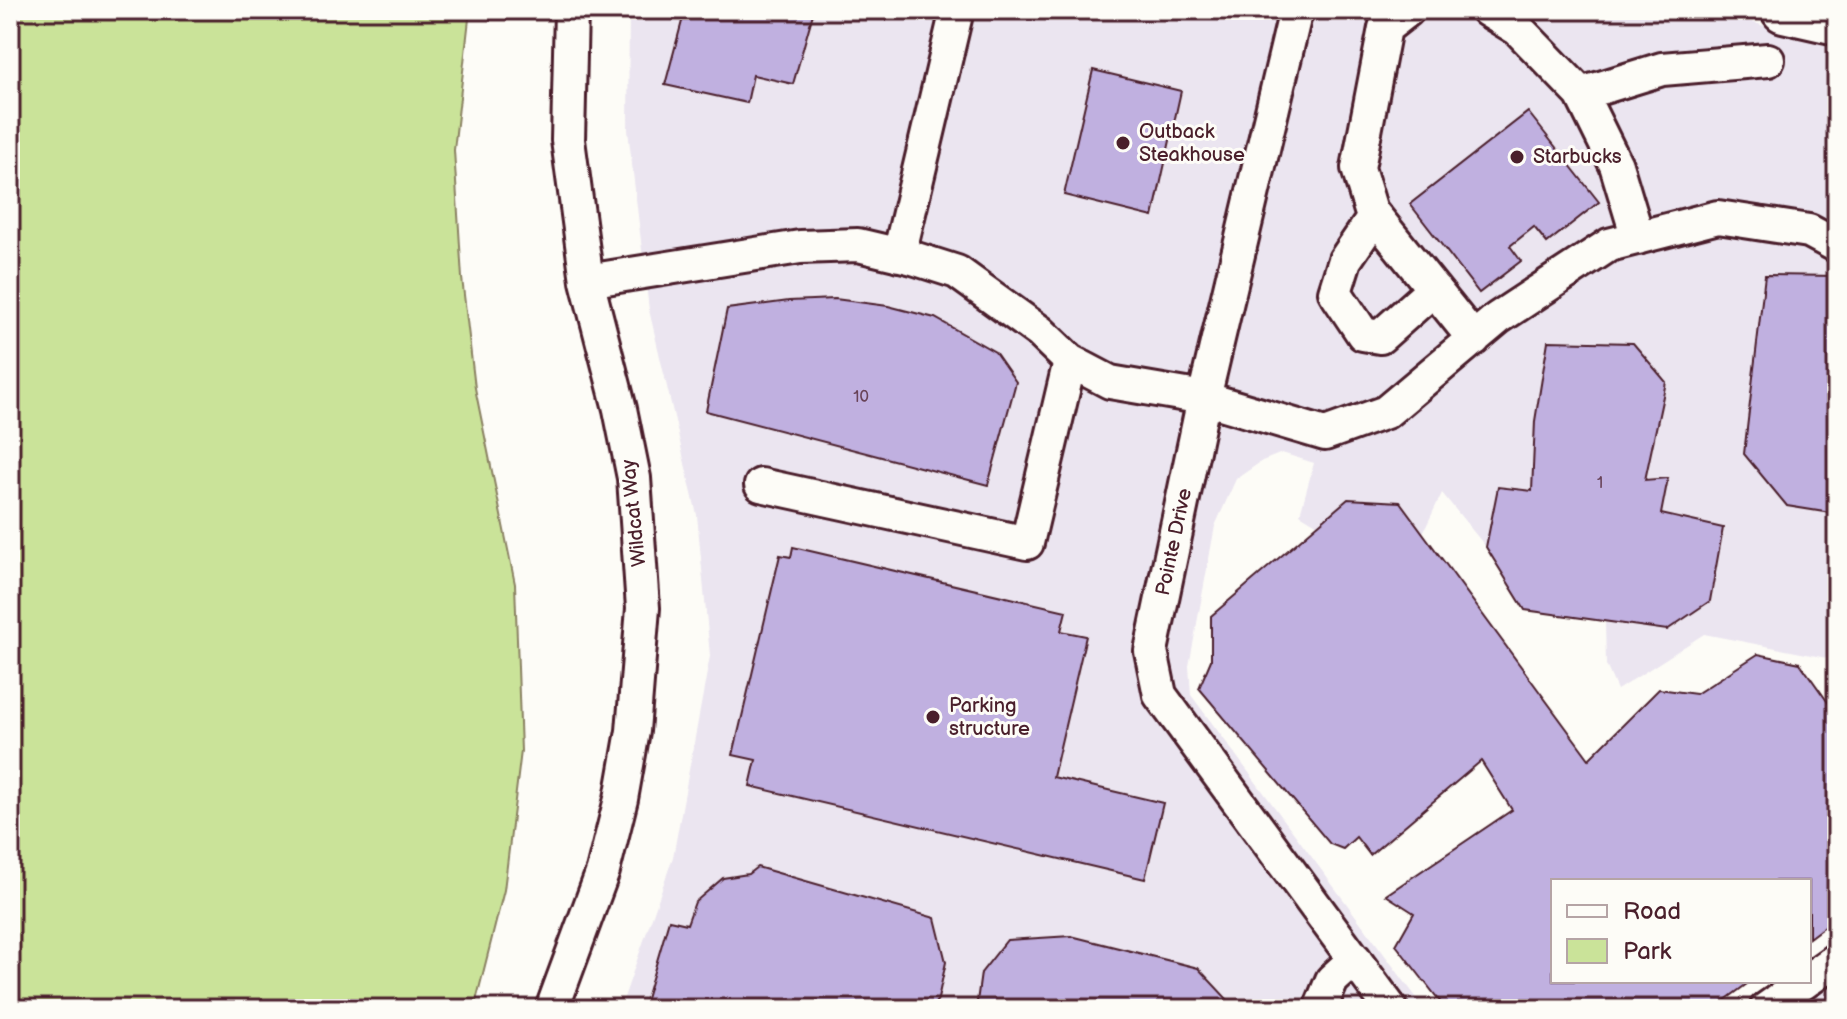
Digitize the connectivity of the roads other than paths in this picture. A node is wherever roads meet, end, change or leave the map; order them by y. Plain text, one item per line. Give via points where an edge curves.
1 (571, 10) edge
2 (957, 10) edge
3 (1296, 10) edge
4 (1408, 10) edge
5 (1487, 10) edge
6 (1784, 10) edge
7 (1837, 22) edge
8 (1768, 60) dead end
9 (1581, 94) junction
10 (1375, 216) junction
11 (1638, 238) junction
12 (1837, 246) edge
13 (899, 255) junction
14 (587, 281) junction
15 (1434, 289) junction
16 (1474, 339) junction
17 (1070, 361) junction
18 (1204, 398) junction
19 (761, 485) dead end
20 (1355, 959) junction
21 (1837, 959) edge
22 (1811, 977) edge
23 (1803, 983) edge
24 (552, 1009) edge
25 (1320, 1009) edge
26 (1391, 1009) edge
27 (1766, 1009) edge

1 - 14 street, Wildcat Way via 568,140
2 - 13 street
3 - 18 street, Pointe Drive
4 - 10 street via 1385,28 1358,168
5 - 9 street via 1518,29
6 - 7 highway
8 - 9 street via 1662,69
9 - 11 street via 1616,165
10 - 15 street
10 - 15 street via 1345,260 1335,292 1363,334 1380,337
11 - 12 street via 1718,217 1809,231
11 - 16 street via 1609,245
13 - 14 street via 858,245 800,247
13 - 17 street via 957,272 1040,332
14 - 24 street, Wildcat Way via 634,478 643,608 633,731 621,799 603,871
15 - 16 street
16 - 18 street via 1386,412 1325,434
17 - 18 street via 1110,382
17 - 19 street via 1027,543
18 - 20 street, Pointe Drive via 1151,651 1160,695
20 - 25 street via 1332,980
20 - 26 street, Pointe Drive
21 - 22 street
23 - 27 street

